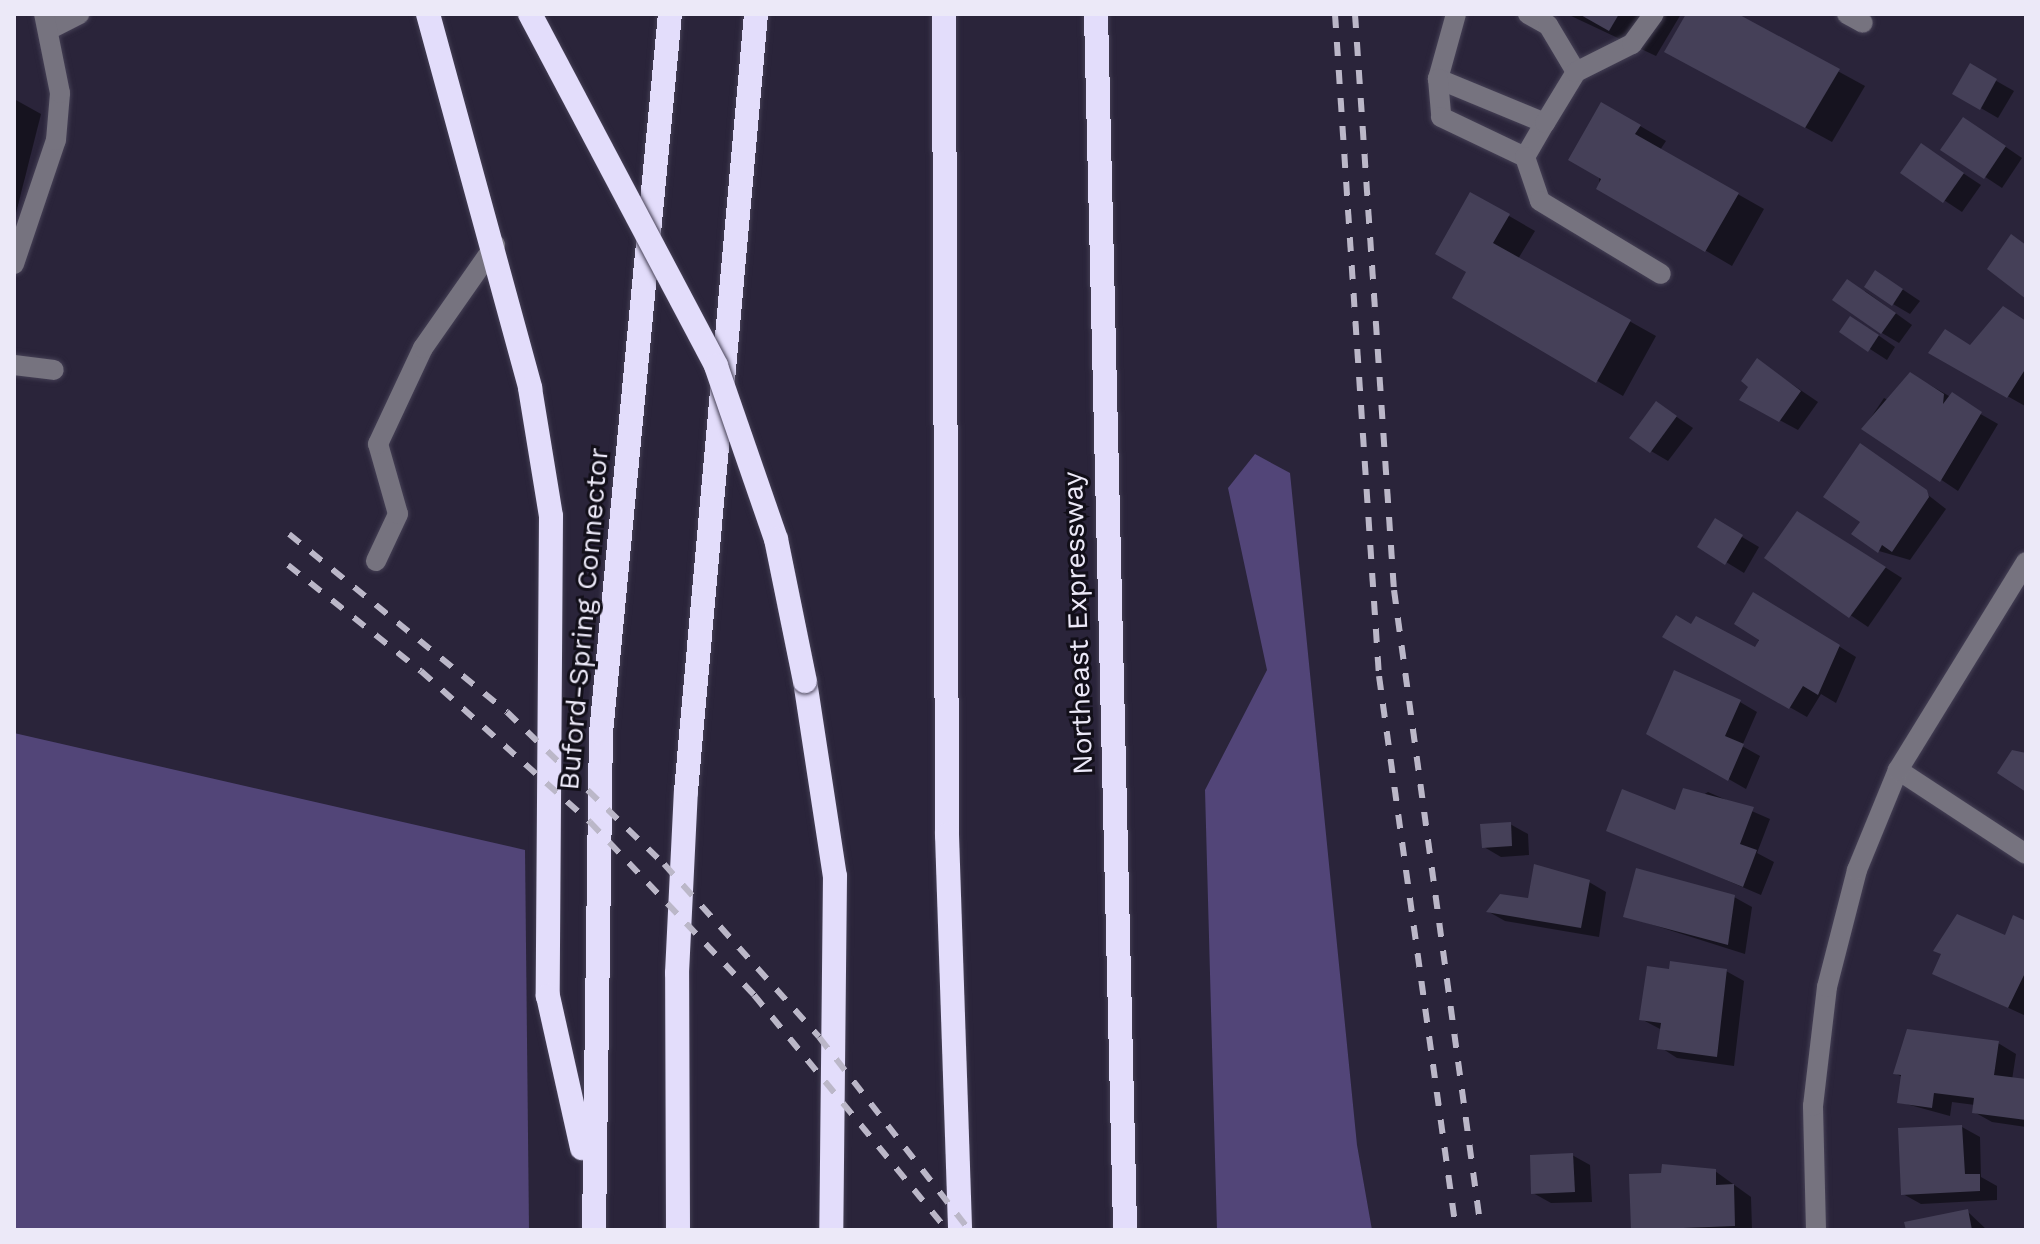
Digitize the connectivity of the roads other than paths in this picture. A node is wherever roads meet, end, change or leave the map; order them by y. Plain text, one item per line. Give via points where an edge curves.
1 (79, 14) edge
2 (428, 14) edge
3 (530, 14) edge
4 (670, 14) edge
5 (756, 14) edge
6 (944, 14) edge
7 (1096, 14) edge
8 (1456, 14) edge
9 (1528, 14) edge
10 (1654, 14) edge
11 (47, 22) edge
12 (1576, 72) junction
13 (1438, 79) junction
14 (1545, 123) junction
15 (1525, 157) junction
16 (495, 245) junction
17 (14, 264) edge
18 (1661, 274) dead end
19 (14, 365) edge
20 (54, 370) dead end
21 (376, 561) dead end
22 (2026, 562) edge
23 (1898, 770) junction
24 (2026, 854) edge
25 (591, 1186) junction
26 (594, 1230) edge
27 (678, 1230) edge
28 (831, 1230) edge
29 (960, 1230) edge
30 (1125, 1230) edge
31 (1816, 1230) edge

1 - 11 street
2 - 16 highway
3 - 28 highway, bridge via 716,366 776,539 805,681 835,876
4 - 25 highway, Buford-Spring Connector via 601,733
5 - 27 highway via 686,791 677,973
6 - 29 highway via 947,835
7 - 30 highway, Northeast Expressway
8 - 13 street
9 - 12 street via 1548,25
10 - 12 street via 1632,44
11 - 17 street via 60,93 56,140
12 - 14 street
13 - 14 street
13 - 15 street via 1441,117
14 - 15 street
15 - 18 street via 1540,201
16 - 21 street via 423,348 378,444 398,514
16 - 25 highway via 530,388 551,516 548,996
19 - 20 street
22 - 23 street
23 - 24 street
23 - 31 street via 1857,870 1827,987 1813,1106
25 - 26 highway, Buford-Spring Connector

